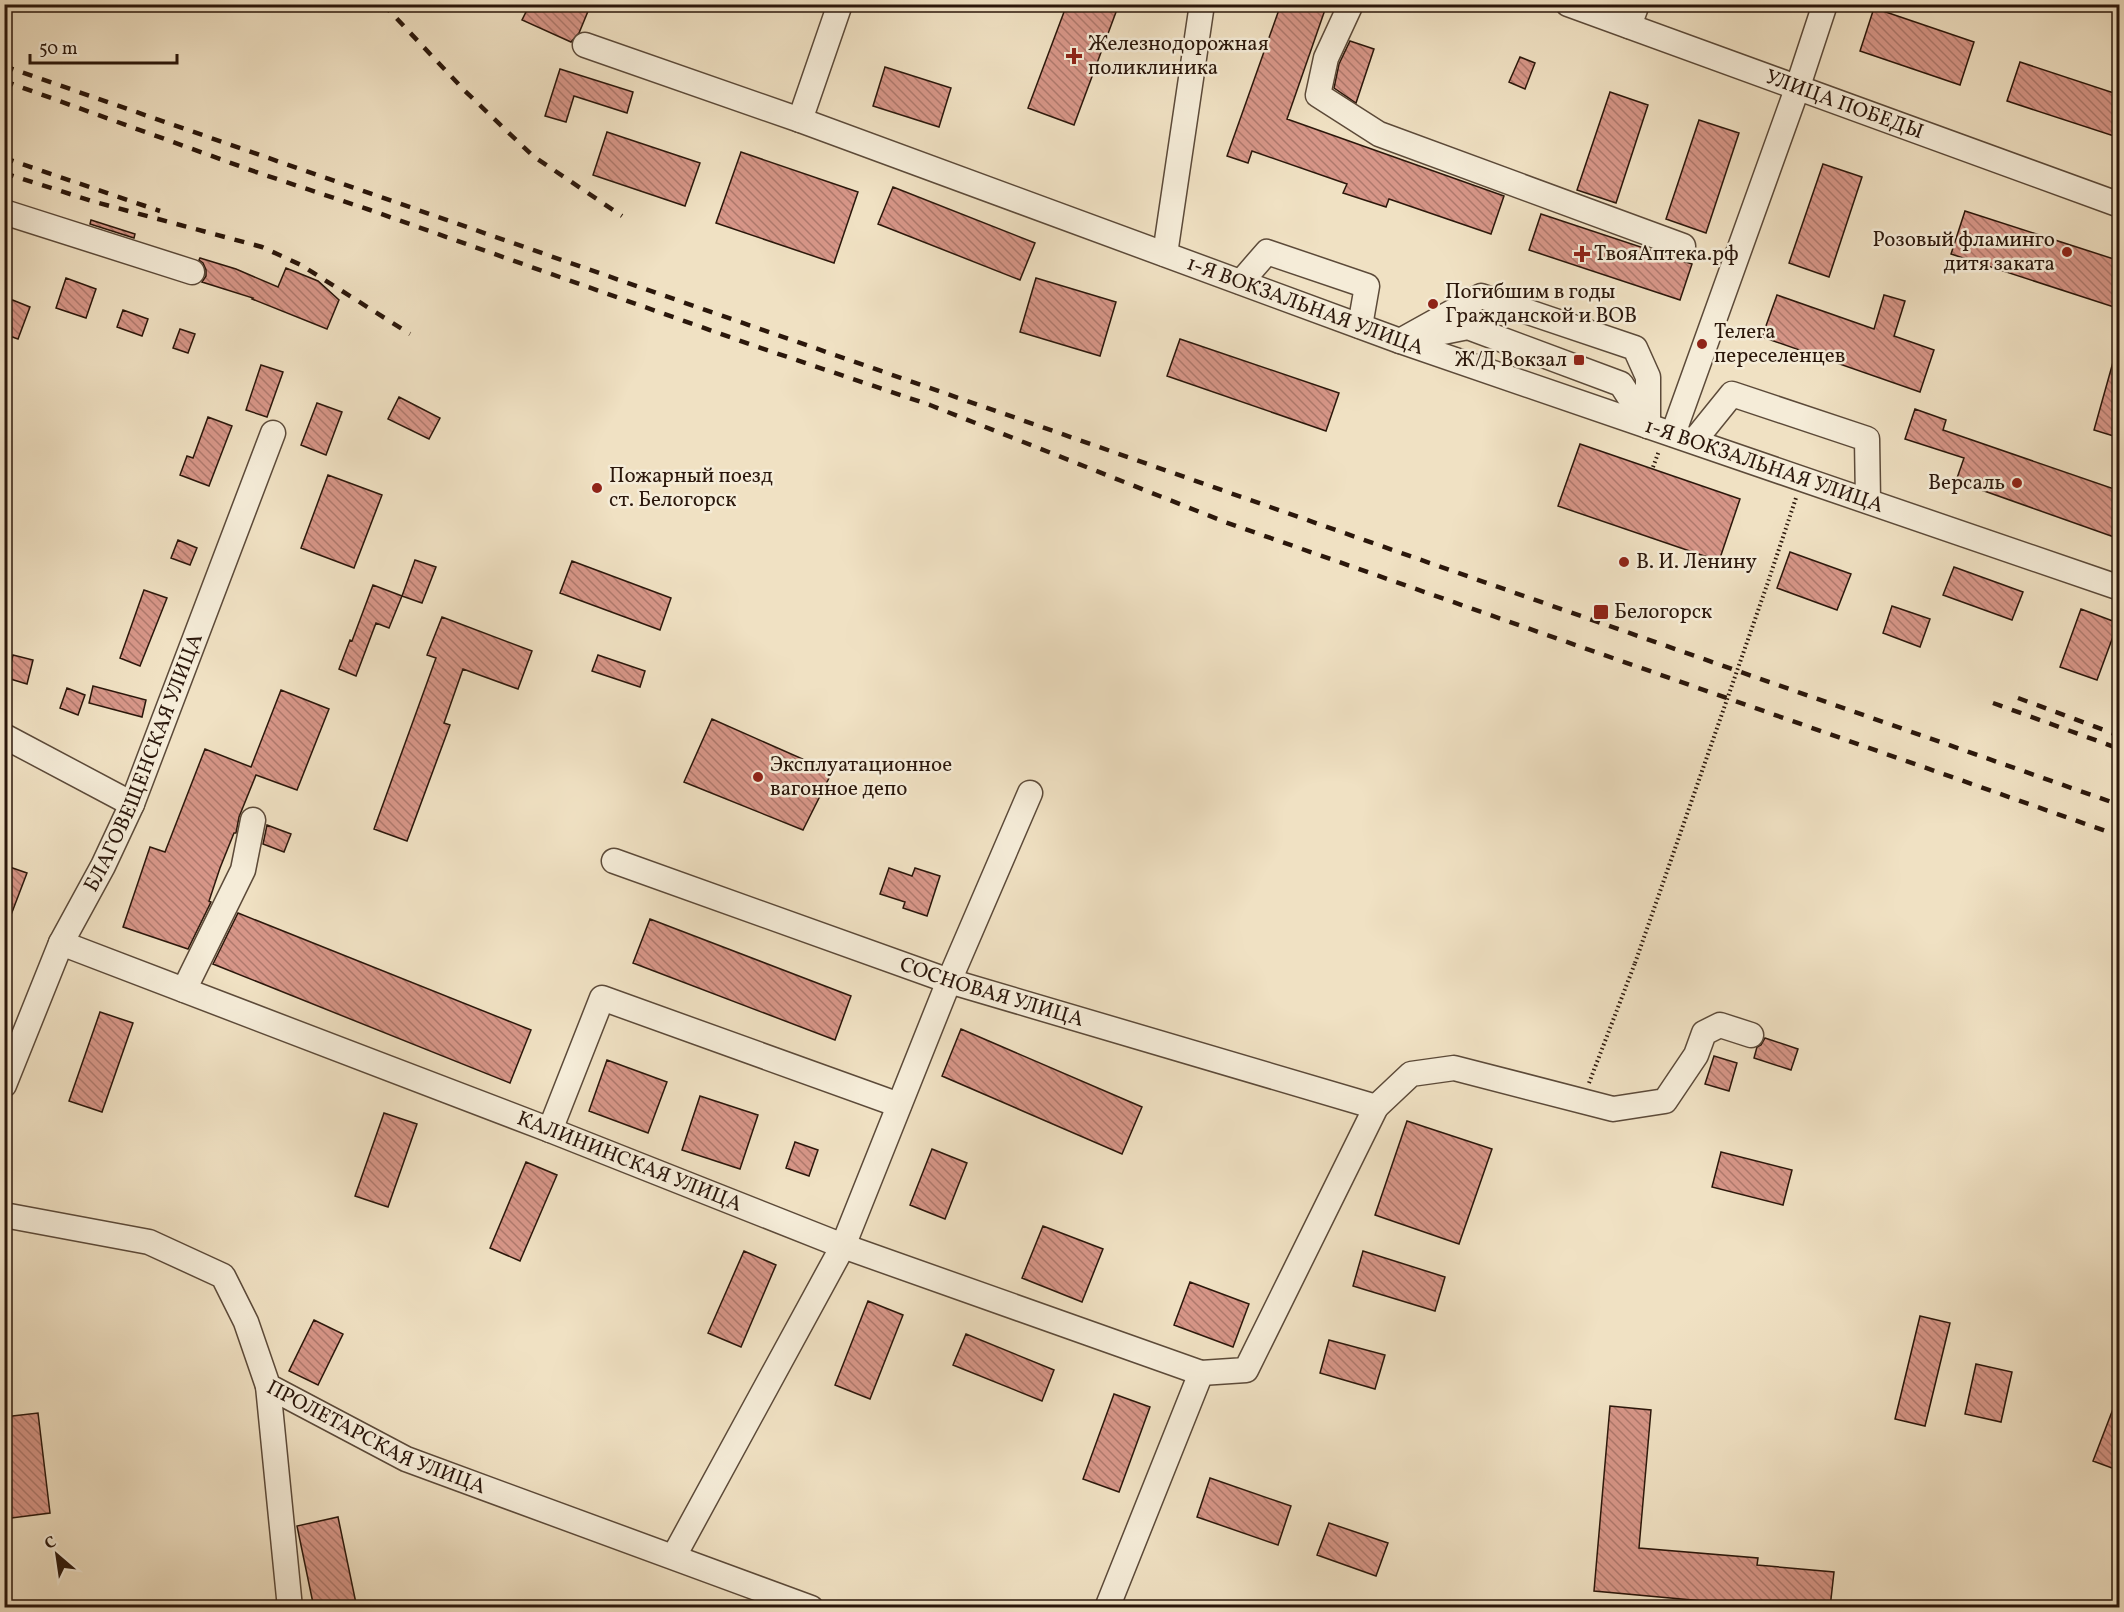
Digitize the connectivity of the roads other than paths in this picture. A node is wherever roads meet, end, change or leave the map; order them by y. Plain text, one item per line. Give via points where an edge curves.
1 (840, 4) edge
2 (1202, 4) edge
3 (1351, 4) edge
4 (1568, 4) edge
5 (1825, 4) edge
6 (1633, 15) edge
7 (585, 45) dead end
8 (1797, 89) junction
9 (800, 120) junction
10 (2120, 205) edge
11 (4, 212) edge
12 (1683, 246) dead end
13 (1165, 254) junction
14 (192, 272) dead end
15 (1241, 282) junction
16 (1360, 326) junction
17 (1400, 340) junction
18 (1648, 426) junction
19 (273, 434) dead end
20 (1679, 441) junction
21 (1868, 501) junction
22 (2120, 588) edge
23 (4, 736) edge
24 (1030, 793) dead end
25 (132, 804) junction
26 (253, 820) dead end
27 (614, 861) dead end
28 (61, 943) junction
29 (949, 981) junction
30 (184, 990) junction
31 (1751, 1035) dead end
32 (4, 1085) edge
33 (899, 1105) junction
34 (1376, 1107) junction
35 (550, 1130) junction
36 (4, 1215) edge
37 (843, 1246) junction
38 (1201, 1373) junction
39 (268, 1386) junction
40 (674, 1556) junction
41 (290, 1608) edge
42 (811, 1608) edge
43 (1107, 1608) edge

1 - 9 street
2 - 13 street
3 - 12 street via 1326,58 1318,95 1379,135
4 - 6 street, УЛИЦА ПОБЕДЫ
5 - 8 street
6 - 8 street, УЛИЦА ПОБЕДЫ
7 - 9 street, 1-Я ВОКЗАЛЬНАЯ УЛИЦА
8 - 10 street, УЛИЦА ПОБЕДЫ
8 - 20 street
9 - 13 street, 1-Я ВОКЗАЛЬНАЯ УЛИЦА
11 - 14 street
13 - 15 street, 1-Я ВОКЗАЛЬНАЯ УЛИЦА
15 - 16 street, 1-Я ВОКЗАЛЬНАЯ УЛИЦА
15 - 16 street via 1267,252 1367,286
16 - 17 street, 1-Я ВОКЗАЛЬНАЯ УЛИЦА
17 - 18 street, 1-Я ВОКЗАЛЬНАЯ УЛИЦА
17 - 18 street via 1468,327 1620,384
17 - 18 street via 1480,296 1624,344 1635,348 1648,377
18 - 20 street, 1-Я ВОКЗАЛЬНАЯ УЛИЦА
19 - 25 street, БЛАГОВЕЩЕНСКАЯ УЛИЦА
20 - 21 street, 1-Я ВОКЗАЛЬНАЯ УЛИЦА
20 - 21 street via 1732,394 1867,439
21 - 22 street, 1-Я ВОКЗАЛЬНАЯ УЛИЦА
23 - 25 street
24 - 29 street
25 - 28 street, БЛАГОВЕЩЕНСКАЯ УЛИЦА
26 - 30 street via 243,870
27 - 29 street, СОСНОВАЯ УЛИЦА
28 - 30 street, КАЛИНИНСКАЯ УЛИЦА
28 - 32 street, БЛАГОВЕЩЕНСКАЯ УЛИЦА
29 - 33 street
29 - 34 street, СОСНОВАЯ УЛИЦА
30 - 35 street, КАЛИНИНСКАЯ УЛИЦА
31 - 34 street via 1720,1024 1704,1033 1696,1055 1665,1101 1613,1109 1454,1068 1411,1074
33 - 35 street via 602,998
33 - 37 street
34 - 38 street via 1246,1370
35 - 37 street, КАЛИНИНСКАЯ УЛИЦА
36 - 39 street, ПРОЛЕТАРСКАЯ УЛИЦА via 149,1242 223,1275 246,1322
37 - 38 street, КАЛИНИНСКАЯ УЛИЦА
37 - 40 street
38 - 43 street
39 - 40 street, ПРОЛЕТАРСКАЯ УЛИЦА via 406,1459
39 - 41 street
40 - 42 street, ПРОЛЕТАРСКАЯ УЛИЦА

